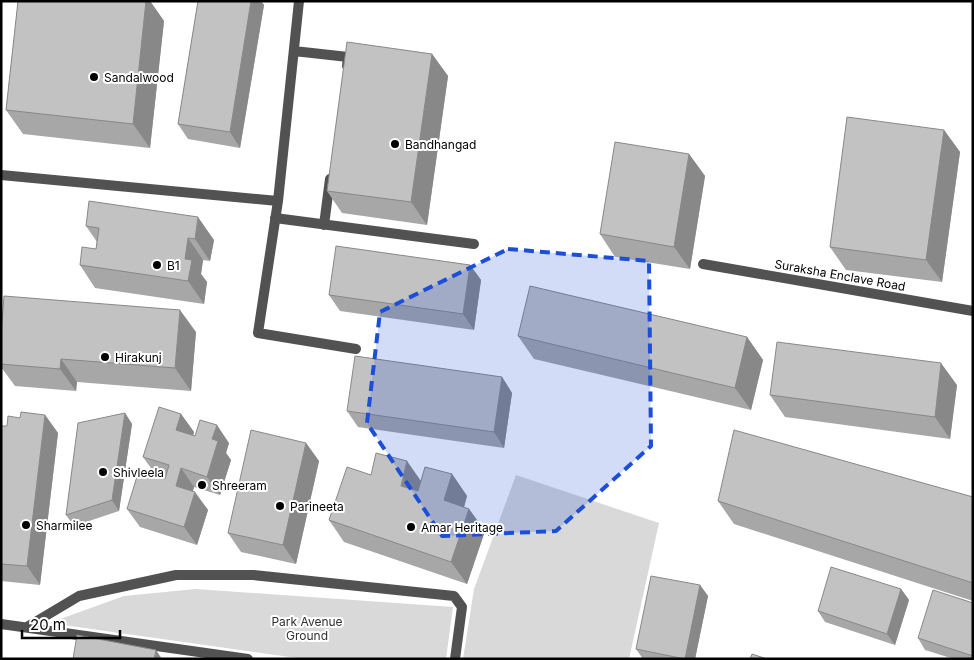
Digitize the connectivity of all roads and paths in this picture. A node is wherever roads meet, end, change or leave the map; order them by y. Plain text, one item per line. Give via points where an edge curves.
1 (299, 1) edge
2 (294, 51) junction
3 (345, 77) edge
4 (332, 166) edge
5 (1, 175) edge
6 (278, 201) junction
7 (275, 218) junction
8 (324, 225) junction
9 (474, 244) dead end
10 (703, 264) dead end
11 (973, 311) edge
12 (356, 349) dead end
13 (1, 624) edge
14 (27, 627) junction
15 (248, 659) edge
16 (455, 659) edge

1 - 2 street
2 - 3 street via 348,57
2 - 6 street
4 - 8 street
5 - 6 street
6 - 7 street
7 - 8 street
7 - 12 street via 258,333
8 - 9 street
10 - 11 street, Suraksha Enclave Road
13 - 14 street
14 - 15 street
14 - 16 street via 79,596 176,575 253,575 454,596 462,607

